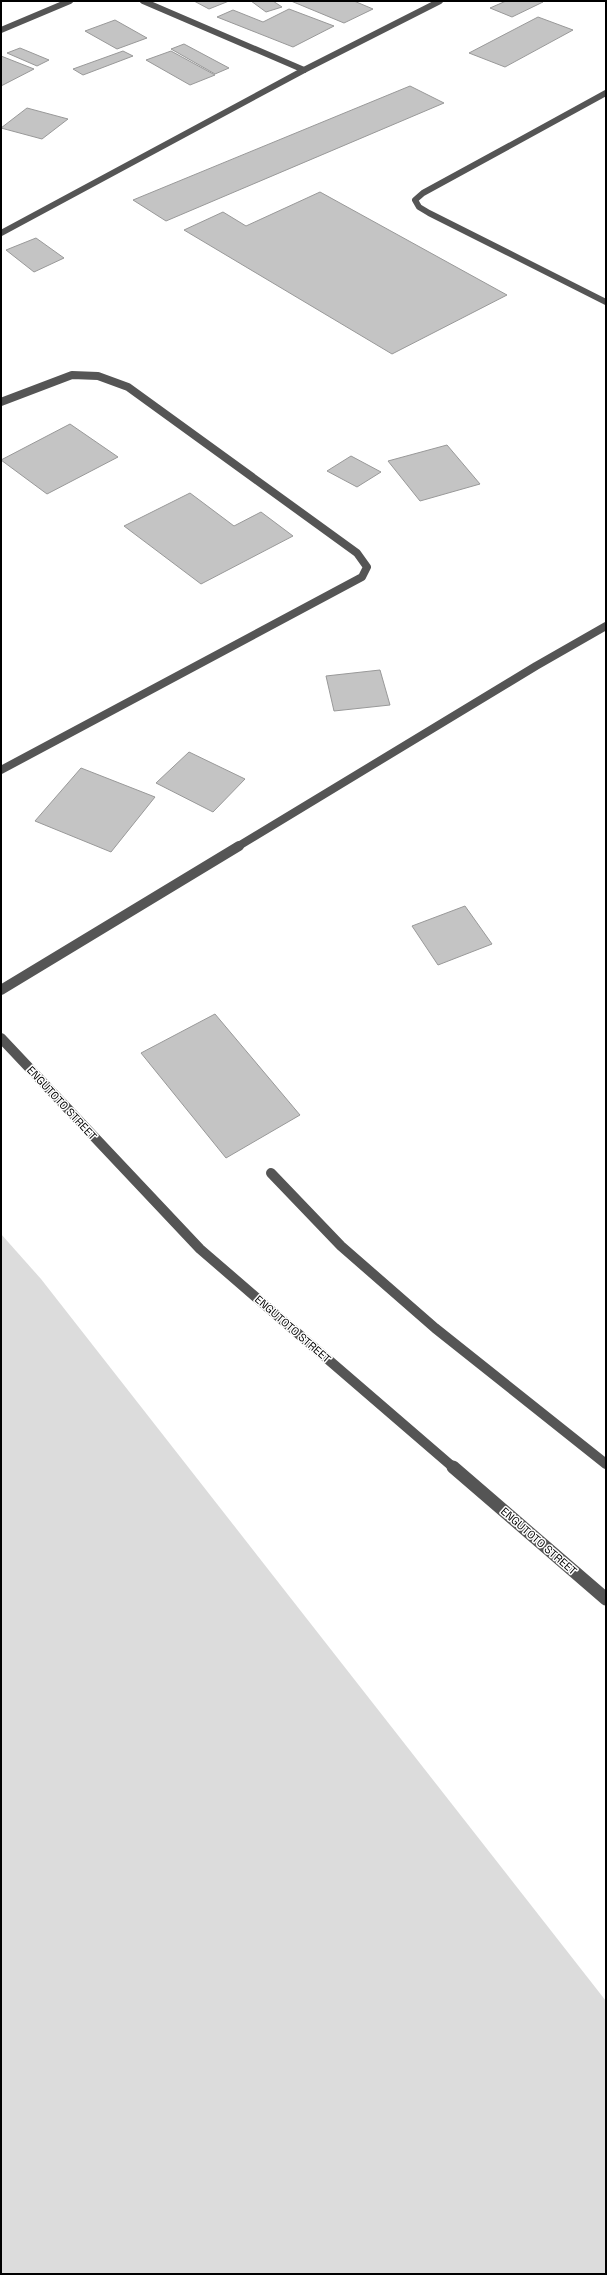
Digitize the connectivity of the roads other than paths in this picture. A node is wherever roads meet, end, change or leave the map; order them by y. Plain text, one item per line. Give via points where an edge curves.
1 (70, 1) edge
2 (143, 1) edge
3 (440, 1) edge
4 (1, 30) edge
5 (304, 70) junction
6 (606, 93) edge
7 (1, 233) edge
8 (606, 302) edge
9 (1, 402) edge
10 (606, 626) edge
11 (1, 770) edge
12 (1, 990) edge
13 (1, 1038) edge
14 (271, 1173) dead end
15 (606, 1464) edge
16 (606, 1599) edge

1 - 4 street
2 - 5 street
3 - 5 street
5 - 7 street
6 - 8 street via 414,200 419,207 429,213
9 - 11 street via 72,375 98,376 128,387 357,554 367,567 362,577
10 - 12 street
13 - 16 street, ENGUTOTO STREET via 200,1249
14 - 15 street via 352,1256 435,1328

